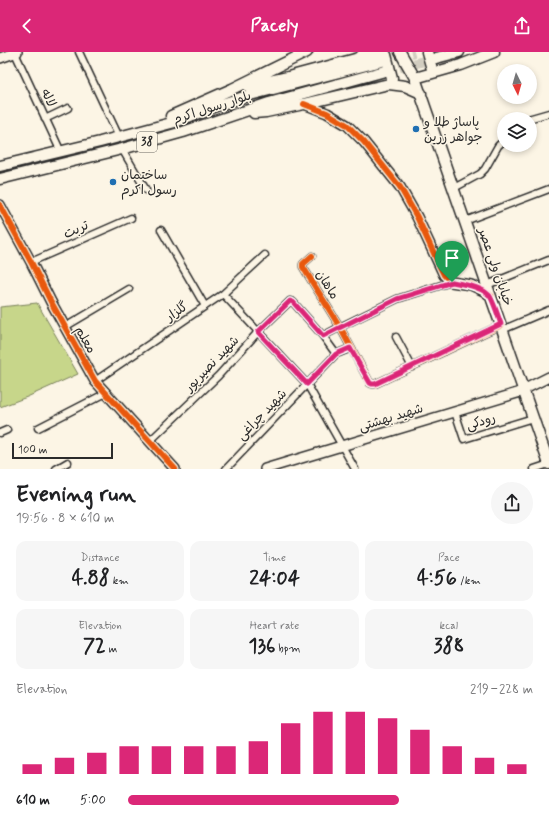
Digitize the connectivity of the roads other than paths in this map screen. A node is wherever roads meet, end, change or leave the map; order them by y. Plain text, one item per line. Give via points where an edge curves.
1 (16, 52) edge
2 (79, 52) edge
3 (307, 52) edge
4 (400, 52) edge
5 (459, 52) edge
6 (494, 52) edge
7 (362, 55) edge
8 (432, 55) edge
9 (0, 58) edge
10 (382, 61) tunnel mouth
11 (385, 71) tunnel mouth
12 (435, 72) junction
13 (415, 78) junction
14 (389, 84) junction
15 (232, 89) junction
16 (421, 93) junction
17 (304, 104) junction
18 (68, 108) dead end
19 (549, 113) edge
20 (238, 114) junction
21 (537, 116) edge
22 (45, 119) junction
23 (133, 133) junction
24 (119, 137) junction
25 (497, 148) edge
26 (122, 149) junction
27 (61, 152) junction
28 (0, 166) edge
29 (0, 179) edge
30 (454, 188) junction
31 (549, 189) edge
32 (146, 190) dead end
33 (0, 205) edge
34 (131, 218) dead end
35 (465, 221) junction
36 (161, 230) dead end
37 (265, 255) dead end
38 (312, 256) dead end
39 (549, 260) edge
40 (31, 262) junction
41 (452, 282) junction
42 (487, 286) junction
43 (129, 289) dead end
44 (223, 294) junction
45 (491, 296) junction
46 (205, 306) junction
47 (549, 310) edge
48 (65, 327) junction
49 (340, 327) junction
50 (502, 327) junction
51 (258, 332) junction
52 (323, 336) junction
53 (396, 337) dead end
54 (350, 348) junction
55 (336, 354) junction
56 (412, 367) junction
57 (549, 377) edge
58 (95, 381) junction
59 (307, 384) junction
60 (524, 391) junction
61 (106, 393) junction
62 (455, 412) junction
63 (533, 418) junction
64 (38, 428) dead end
65 (7, 430) dead end
66 (0, 433) edge
67 (150, 441) junction
68 (342, 446) junction
69 (68, 462) dead end
70 (549, 464) edge
71 (56, 469) edge
72 (175, 469) edge
73 (226, 469) edge
74 (265, 469) edge
75 (355, 469) edge
76 (534, 469) edge

1 - 9 street
1 - 22 street, لاله
2 - 24 street
3 - 15 main road
4 - 13 main road, خیابان ولی عصر
5 - 8 main road
6 - 12 main road
7 - 14 main road via 384,53 392,78
7 - 15 main road via 288,77
8 - 12 main road via 432,69
10 - 23 main road, بلوار رسول اکرم / 38 via 250,95 174,122
11 - 20 main road, بلوار رسول اکرم / 38
12 - 13 main road
13 - 16 main road, خیابان ولی عصر
14 - 16 main road via 405,86
14 - 17 main road
15 - 23 main road
16 - 30 main road, خیابان ولی عصر
17 - 20 main road via 266,112
17 - 41 street via 346,125 364,142 400,187 444,275
18 - 22 street
19 - 21 street
20 - 26 main road, بلوار رسول اکرم / 38
22 - 27 street, لاله
23 - 24 main road, بلوار رسول اکرم / 38
24 - 27 main road, بلوار رسول اکرم / 38
25 - 30 street via 480,174
26 - 29 main road, بلوار رسول اکرم / 38
26 - 32 street
27 - 28 main road, بلوار رسول اکرم / 38
30 - 35 main road, خیابان ولی عصر
31 - 35 street
33 - 40 street, معلم
34 - 40 street, تربت
35 - 42 main road, خیابان ولی عصر
36 - 46 street
37 - 44 street, گلزار
38 - 49 street, ماهان via 303,267
39 - 42 street
40 - 48 street, معلم
41 - 45 street via 471,285
41 - 49 street via 397,299
42 - 45 main road, خیابان ولی عصر
43 - 48 street
44 - 46 street, گلزار
44 - 51 street
45 - 50 main road, خیابان ولی عصر
46 - 58 street, گلزار
47 - 50 street
48 - 58 street, معلم
49 - 52 street
49 - 54 street
50 - 56 street
50 - 60 main road, خیابان ولی عصر
51 - 52 street, شهید نصیرپور via 291,301
51 - 59 street
51 - 67 street, شهید نصیرپور via 218,376
52 - 55 street, شهید نصیرپور
53 - 56 street
54 - 55 street, شهید چراغی
54 - 56 street via 372,384
55 - 59 street, شهید چراغی
57 - 60 street, شهید بهشتی
58 - 61 street, معلم
59 - 68 street
59 - 73 street, شهید چراغی
60 - 62 street, شهید بهشتی
60 - 63 main road, خیابان ولی عصر
61 - 64 street
61 - 67 street, معلم
62 - 63 street, رودکی via 464,439
62 - 68 street, شهید بهشتی
63 - 70 main road, خیابان ولی عصر
65 - 66 street
67 - 72 street, معلم
68 - 74 street, شهید بهشتی
68 - 75 street
69 - 71 street
70 - 76 street

